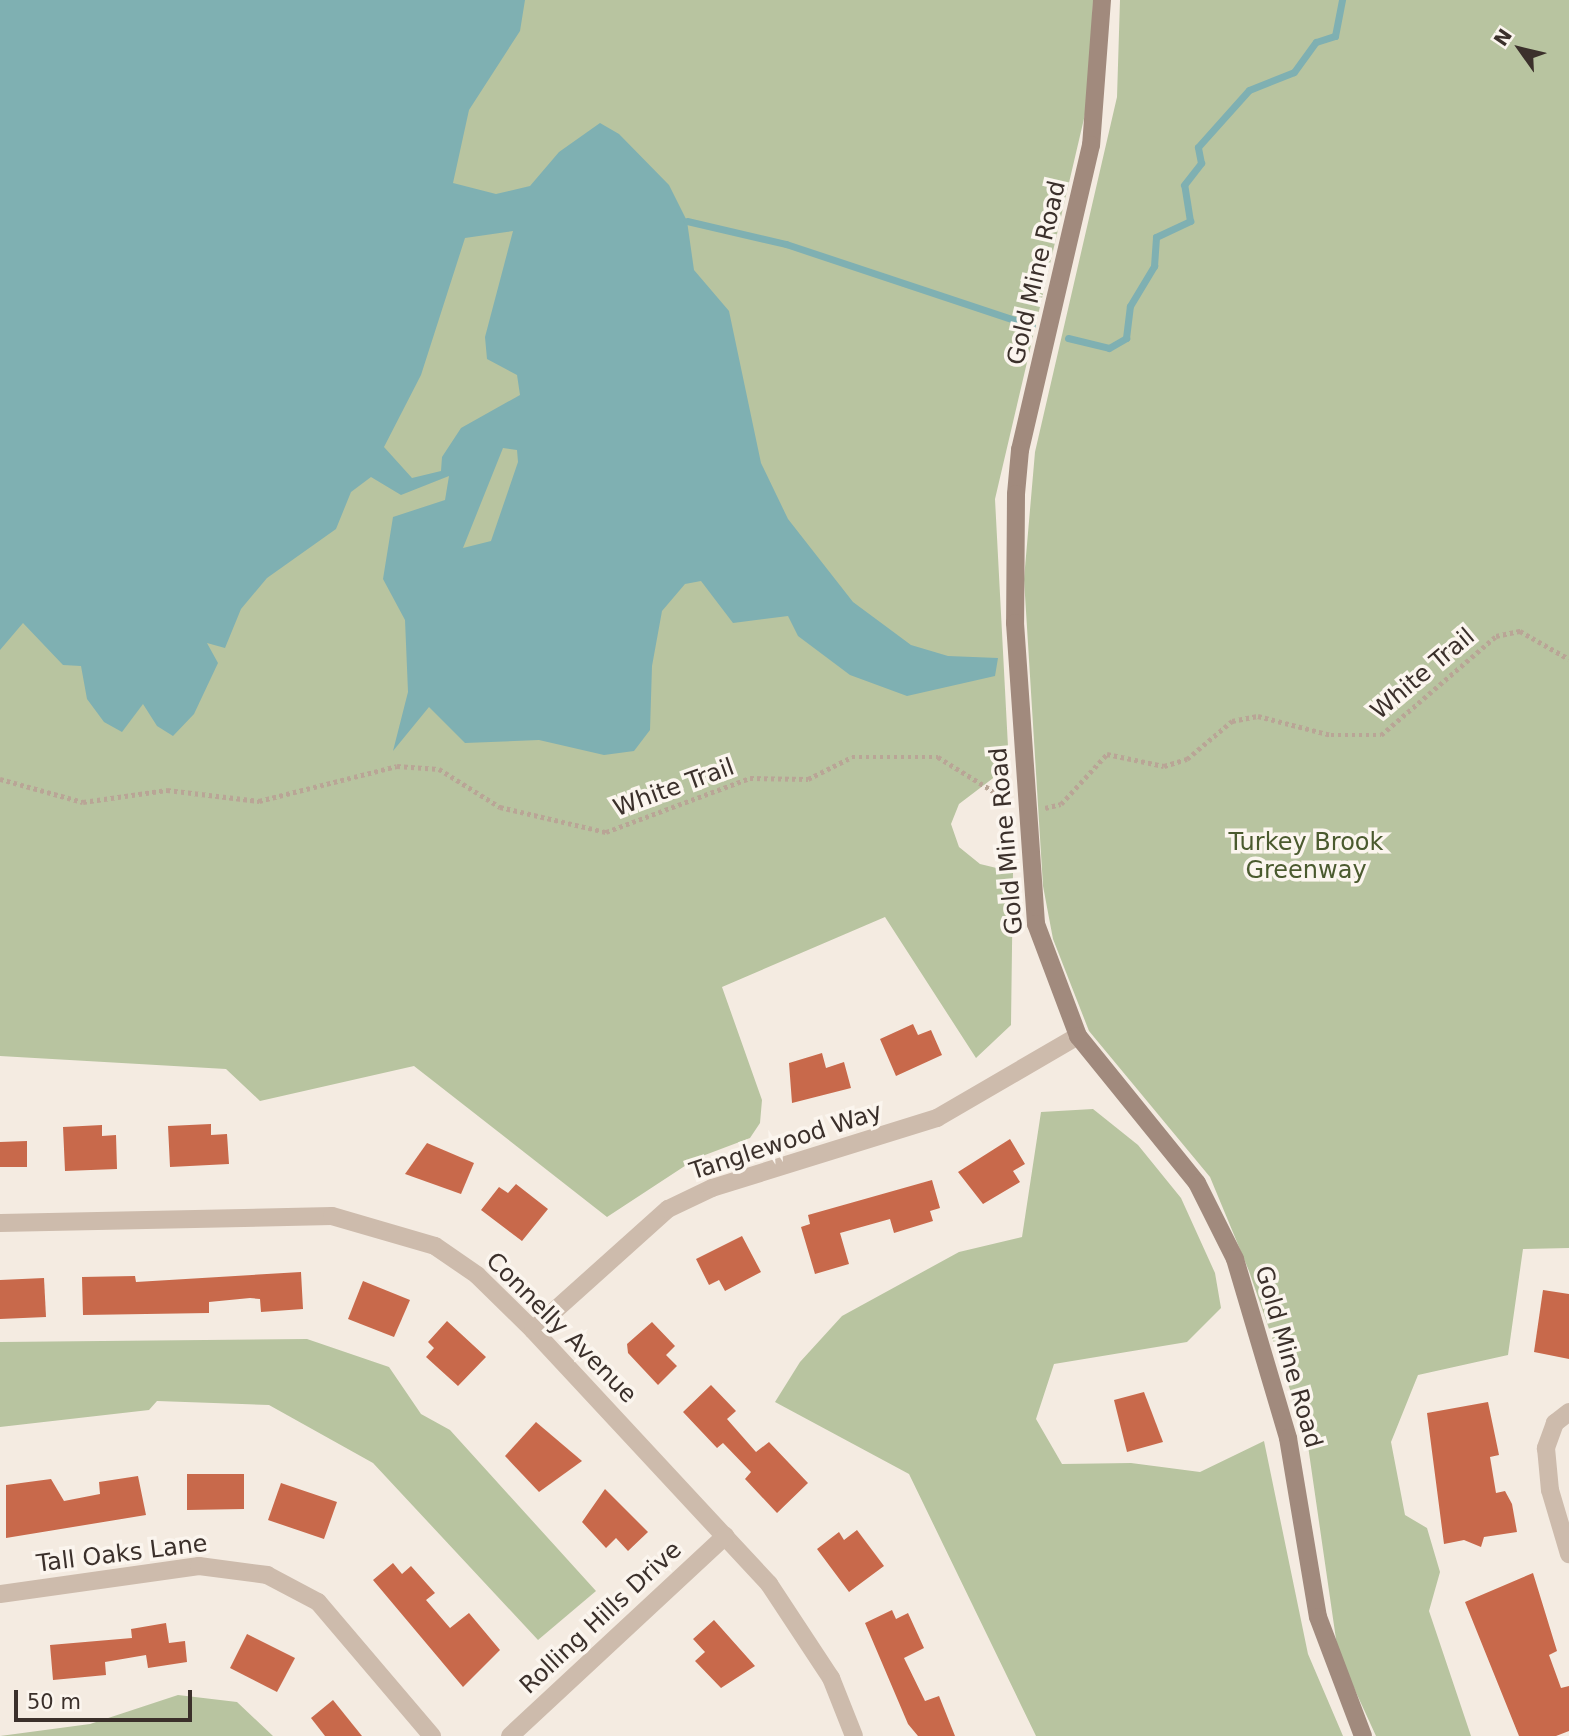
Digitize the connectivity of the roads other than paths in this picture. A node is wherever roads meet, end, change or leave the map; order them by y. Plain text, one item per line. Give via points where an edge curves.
1 (1102, 0) edge
2 (1078, 1036) junction
3 (0, 1223) edge
4 (533, 1330) junction
5 (1569, 1412) edge
6 (725, 1536) junction
7 (1569, 1554) edge
8 (0, 1594) edge
9 (432, 1736) edge
10 (510, 1736) edge
11 (854, 1736) edge
12 (1363, 1736) edge

1 - 2 street, Gold Mine Road via 1091,145 1019,461 1013,573 1026,812 1039,936
2 - 4 street, Tanglewood Way via 937,1118 712,1188 668,1209
2 - 12 street, Gold Mine Road via 1197,1183 1235,1259 1289,1438 1318,1617
3 - 4 street, Connelly Avenue via 332,1216 367,1221 456,1260
4 - 6 street, Connelly Avenue
5 - 7 street via 1555,1423 1546,1448 1550,1490
6 - 10 street, Rolling Hills Drive
6 - 11 street, Connelly Avenue via 807,1636
8 - 9 street, Tall Oaks Lane via 199,1566 267,1575 317,1602

